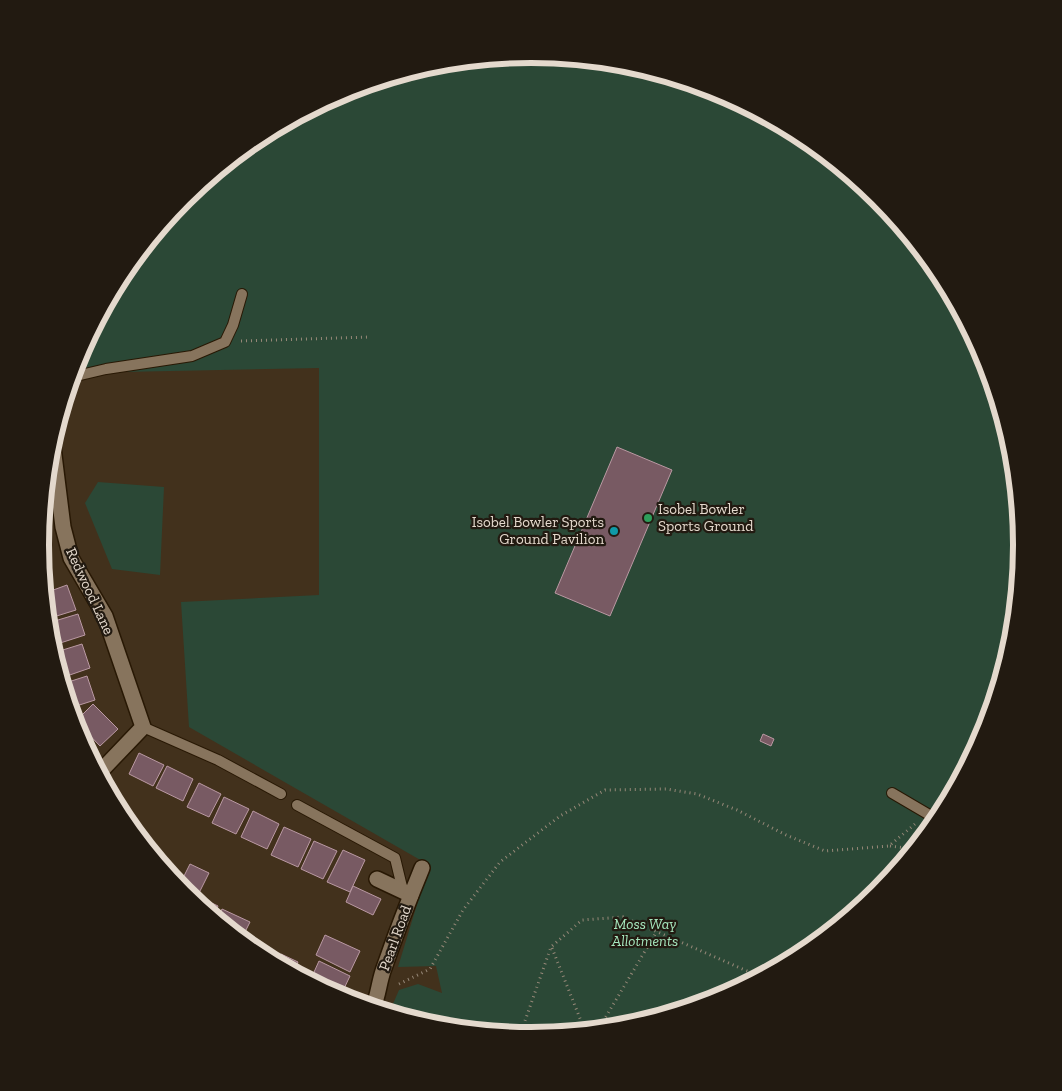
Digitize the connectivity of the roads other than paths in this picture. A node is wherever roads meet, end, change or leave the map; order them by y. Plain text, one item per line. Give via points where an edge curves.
1 (242, 294) dead end
2 (80, 374) edge
3 (56, 467) edge
4 (143, 727) junction
5 (103, 769) edge
6 (892, 793) dead end
7 (280, 794) dead end
8 (297, 805) dead end
9 (930, 815) edge
10 (422, 868) dead end
11 (377, 879) dead end
12 (407, 893) junction
13 (375, 1002) edge

1 - 2 lane via 225,342 192,356
3 - 4 street, Redwood Lane via 63,527 72,558 105,616
4 - 5 street
4 - 7 lane via 218,760
6 - 9 lane
8 - 12 lane via 395,858
10 - 12 street, Pearl Road
11 - 12 street
12 - 13 street, Pearl Road

